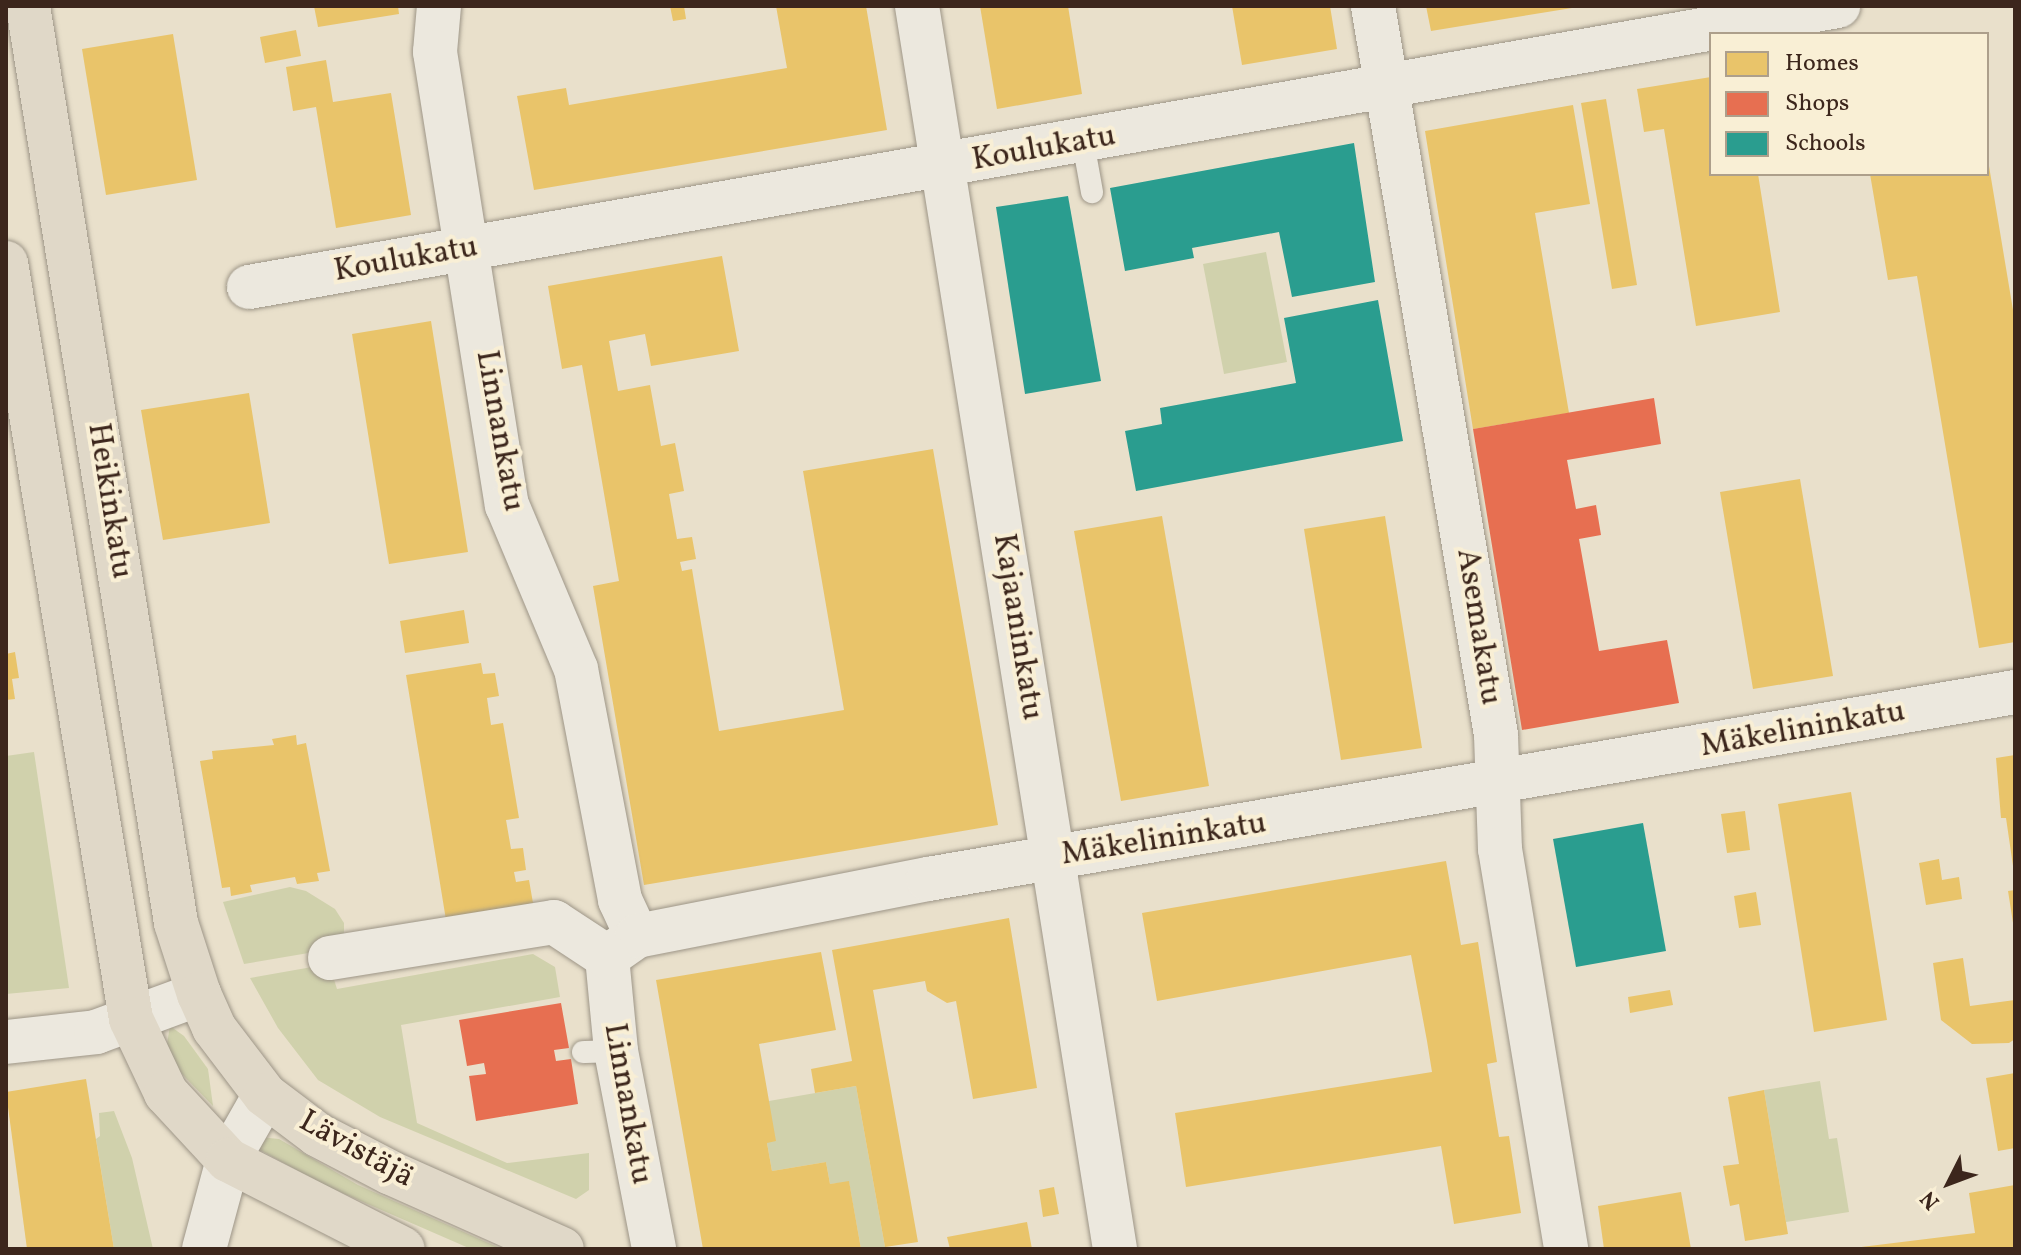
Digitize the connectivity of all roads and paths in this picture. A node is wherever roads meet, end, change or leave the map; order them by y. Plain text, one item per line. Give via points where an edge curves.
1 (28, 6) edge
2 (439, 6) edge
3 (917, 6) edge
4 (1373, 6) edge
5 (1838, 6) edge
6 (1388, 86) junction
7 (1083, 142) junction
8 (943, 167) junction
9 (1092, 192) dead end
10 (469, 249) junction
11 (6, 263) edge
12 (249, 287) dead end
13 (10, 314) edge
14 (2015, 692) edge
15 (1497, 783) junction
16 (1054, 858) junction
17 (622, 947) junction
18 (330, 958) dead end
19 (199, 994) junction
20 (131, 1019) junction
21 (6, 1042) edge
22 (265, 1095) junction
23 (228, 1160) junction
24 (204, 1249) edge
25 (403, 1249) edge
26 (562, 1249) edge
27 (654, 1249) edge
28 (1115, 1249) edge
29 (1566, 1249) edge

1 - 19 main road, Heikinkatu via 176,923
2 - 10 street, Linnankatu via 435,52
3 - 8 street, Kajaaninkatu
4 - 6 street, Asemakatu
5 - 6 street, Koulukatu
6 - 7 street, Koulukatu
6 - 15 street, Asemakatu via 1496,735
7 - 8 street, Koulukatu
7 - 9 lane
8 - 10 street, Koulukatu
8 - 16 street, Kajaaninkatu
10 - 12 street, Koulukatu
10 - 17 street, Linnankatu via 507,505 576,669 620,900
11 - 13 main road, Heikinkatu
13 - 20 main road, Heikinkatu
14 - 15 street, Mäkelininkatu
15 - 16 street, Mäkelininkatu
15 - 29 street, Asemakatu via 1500,849
16 - 17 street, Mäkelininkatu
16 - 28 street, Kajaaninkatu
17 - 18 street via 554,922
17 - 27 street, Linnankatu via 599,1052
19 - 20 street
19 - 22 main road, Lävistäjä via 214,1028
20 - 21 street via 96,1032
20 - 23 main road, Lävistäjä via 166,1093
22 - 23 street
22 - 26 main road, Lävistäjä via 318,1135 391,1173
23 - 24 street
23 - 25 main road, Lävistäjä

